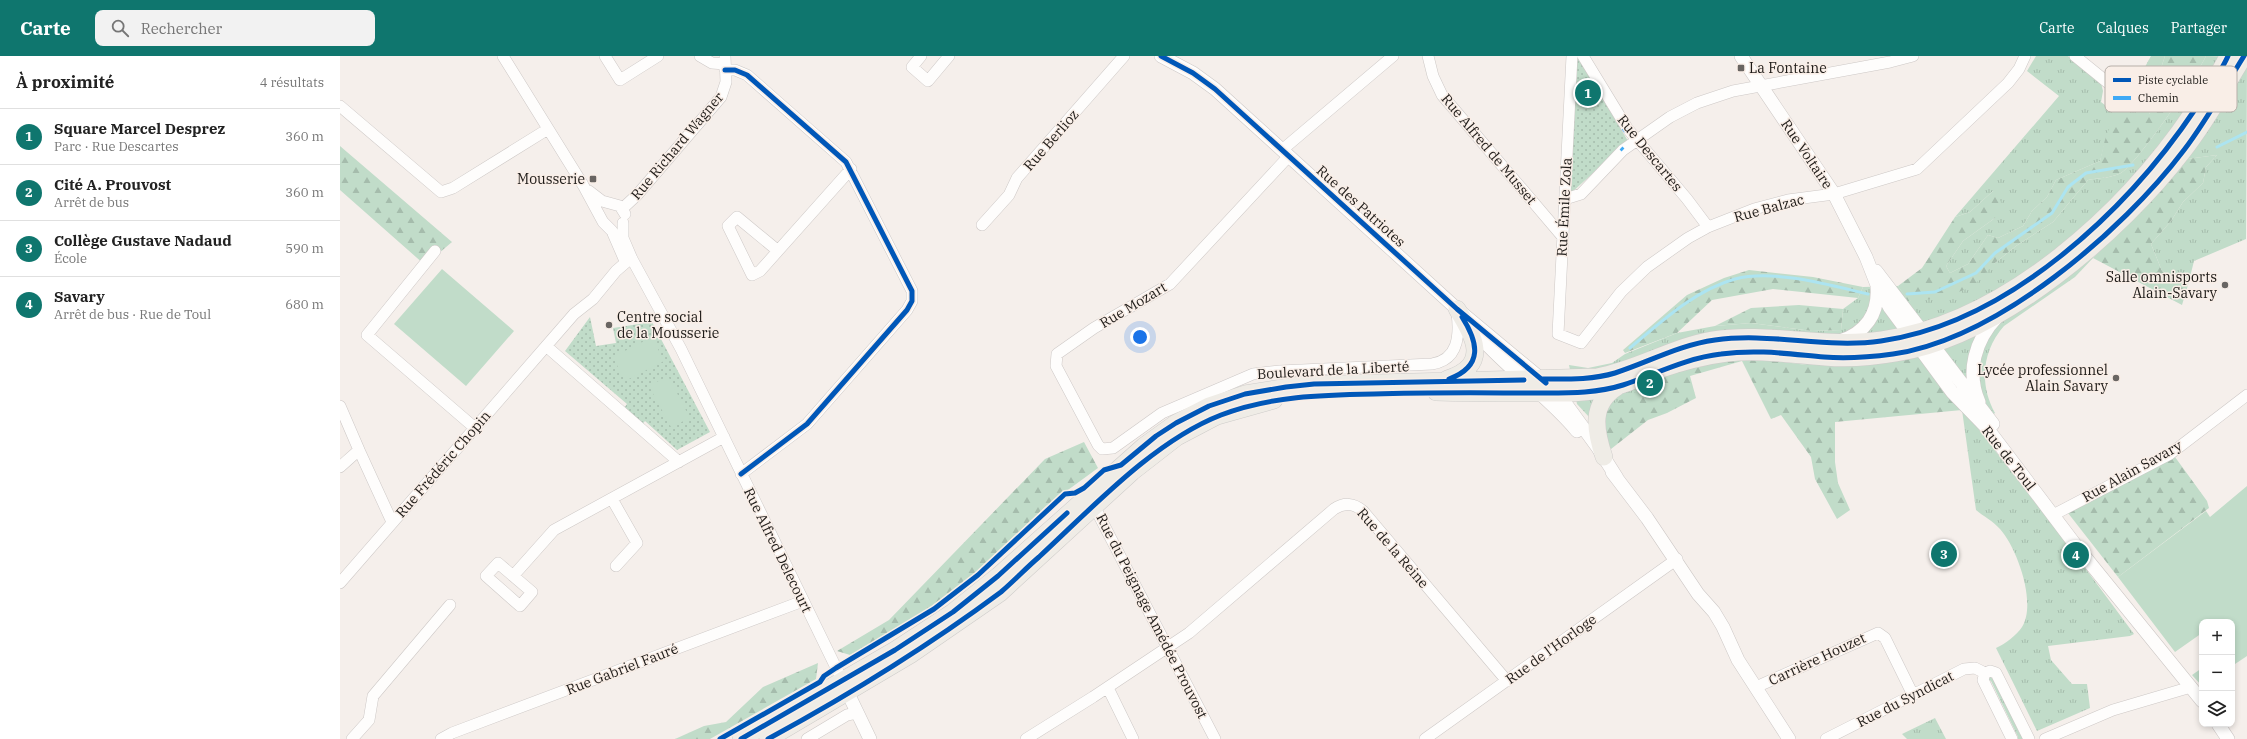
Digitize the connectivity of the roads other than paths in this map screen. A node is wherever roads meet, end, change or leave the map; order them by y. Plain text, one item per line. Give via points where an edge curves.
1 (503, 56) edge
2 (605, 56) edge
3 (658, 56) edge
4 (700, 56) edge
5 (921, 56) edge
6 (950, 56) edge
7 (1124, 56) edge
8 (1161, 56) edge
9 (1394, 56) edge
10 (1428, 56) edge
11 (1572, 56) edge
12 (1583, 56) edge
13 (1741, 56) edge
14 (1889, 56) edge
15 (1913, 56) edge
16 (2025, 56) edge
17 (2075, 56) edge
18 (2228, 56) edge
19 (2244, 56) edge
20 (725, 63) edge
21 (1879, 64) junction
22 (2222, 66) edge
23 (2237, 68) edge
24 (2105, 80) edge
25 (1761, 86) junction
26 (340, 106) edge
27 (2192, 112) edge
28 (2211, 112) edge
29 (548, 129) junction
30 (1636, 140) junction
31 (1285, 153) junction
32 (851, 170) junction
33 (583, 185) junction
34 (1834, 194) junction
35 (1565, 199) junction
36 (612, 204) junction
37 (623, 208) junction
38 (604, 222) junction
39 (623, 223) junction
40 (982, 225) dead end
41 (1708, 227) junction
42 (1562, 236) junction
43 (777, 250) junction
44 (435, 251) dead end
45 (1866, 256) junction
46 (628, 260) junction
47 (1877, 285) junction
48 (2009, 306) junction
49 (1457, 309) junction
50 (1922, 339) junction
51 (1581, 343) joint
52 (1828, 343) junction
53 (546, 346) junction
54 (1421, 365) junction
55 (1524, 380) junction
56 (1444, 381) junction
57 (1542, 386) junction
58 (1617, 387) junction
59 (1558, 393) junction
60 (2247, 394) edge
61 (340, 406) edge
62 (1988, 417) junction
63 (475, 428) junction
64 (724, 437) junction
65 (1098, 445) joint
66 (359, 450) junction
67 (1604, 457) junction
68 (679, 462) junction
69 (340, 467) edge
70 (741, 474) junction
71 (1616, 478) junction
72 (612, 499) junction
73 (1091, 500) junction
74 (2056, 512) junction
75 (392, 522) junction
76 (1677, 560) junction
77 (616, 566) dead end
78 (513, 576) dead end
79 (340, 583) edge
80 (803, 601) junction
81 (450, 605) dead end
82 (1168, 648) junction
83 (1984, 673) junction
84 (1507, 681) junction
85 (845, 687) junction
86 (1756, 687) junction
87 (2191, 687) junction
88 (1108, 688) junction
89 (1913, 695) junction
90 (2199, 698) edge
91 (858, 713) junction
92 (2220, 727) edge
93 (352, 739) edge
94 (441, 739) edge
95 (741, 739) edge
96 (768, 739) edge
97 (807, 739) edge
98 (870, 739) edge
99 (1026, 739) edge
100 (1133, 739) edge
101 (1215, 739) edge
102 (1426, 739) edge
103 (1789, 739) edge
104 (1826, 739) edge
105 (2012, 739) edge
106 (2029, 739) edge
107 (2045, 739) edge
108 (2228, 739) edge

1 - 29 street, Rue Alfred Delecourt
2 - 3 street via 620,80
4 - 20 street via 712,63
5 - 6 street via 912,66 928,81
7 - 40 street, Rue Berlioz via 1017,178 1009,195
8 - 31 street, Rue des Patriotes via 1208,83
9 - 31 street
10 - 42 street, Rue Alfred de Musset via 1433,76 1442,95
11 - 35 street, Rue Émile Zola
12 - 30 street, Rue Descartes
13 - 25 street, Rue Voltaire
14 - 21 street
15 - 21 street
16 - 34 street, Rue Balzac via 2008,83 1923,165 1912,171
17 - 24 street
18 - 22 main road
19 - 23 main road
20 - 32 street via 747,75 839,154
20 - 37 street, Rue Richard Wagner via 724,89 716,104
21 - 25 street
25 - 30 street via 1719,95 1697,103 1670,117
25 - 34 street, Rue Voltaire
26 - 29 street via 441,192 453,188
27 - 50 main road via 2179,132 2136,184 2096,224 2047,265 2008,291
28 - 48 main road via 2185,149 2132,209 2088,250 2046,283
29 - 33 street, Rue Alfred Delecourt
30 - 35 street via 1612,160 1581,194
30 - 41 street, Rue Descartes
31 - 49 street, Rue des Patriotes
31 - 65 street, Rue Mozart via 1170,284 1094,328 1057,354 1056,366
32 - 43 street
32 - 70 street via 911,286 910,305 811,420
33 - 36 street, Rue Alfred Delecourt via 601,201
33 - 38 street, Rue Alfred Delecourt
34 - 41 street, Rue Balzac via 1771,204
34 - 45 street, Rue Voltaire
35 - 42 street, Rue Émile Zola
36 - 37 street
36 - 38 street via 604,209
37 - 39 street
38 - 39 street via 615,228
38 - 46 street, Rue Alfred Delecourt
39 - 46 street, Rue Alfred Delecourt via 623,238
41 - 51 street, Rue Balzac via 1670,250 1632,281 1609,305
42 - 51 street, Rue Émile Zola via 1558,334
43 - 43 street via 760,271 752,275 728,226 737,217
44 - 63 street via 367,335
45 - 47 street, Rue Voltaire
45 - 50 street, Rue Voltaire
46 - 53 street, Rue Frédéric Chopin
46 - 64 street, Rue Alfred Delecourt via 681,349
47 - 50 street, Rue Voltaire via 1890,308
47 - 52 street via 1876,305 1872,318 1853,335
48 - 50 main road via 1977,325
48 - 62 street, Rue de Toul via 1986,330 1973,363 1972,375 1976,394
49 - 54 street, Boulevard de la Liberté via 1459,334 1453,351 1442,362
49 - 55 street, Rue des Patriotes via 1486,344
49 - 56 main road via 1473,335 1474,356 1462,373
49 - 57 street, Rue des Patriotes
50 - 52 main road
50 - 58 main road via 1891,354 1852,357 1760,351 1716,354 1678,363
50 - 62 street, Rue de Toul
50 - 74 street, Rue de Toul via 1965,407 1987,428
52 - 57 main road via 1768,337 1713,340 1673,350 1606,375
53 - 63 street, Rue Frédéric Chopin
53 - 68 street
54 - 56 street, Boulevard de la Liberté
54 - 65 street, Boulevard de la Liberté via 1253,374 1162,413 1113,448 1102,449
55 - 56 main road, Boulevard de la Liberté
55 - 57 main road, Boulevard de la Liberté
56 - 73 main road, Boulevard de la Liberté via 1293,386 1227,400 1192,414 1156,436
57 - 59 main road
57 - 71 street, Rue des Patriotes
57 - 73 main road, Boulevard de la Liberté via 1288,398 1254,404 1217,416 1177,437
58 - 59 main road
58 - 67 main road via 1603,398 1597,412 1597,433
59 - 67 street, Rue des Patriotes
60 - 74 street, Rue Alain Savary via 2170,454
61 - 66 street
62 - 74 street, Rue de Toul
63 - 75 street, Rue Frédéric Chopin
64 - 68 street
64 - 70 street, Rue Alfred Delecourt
66 - 69 street
66 - 75 street
67 - 71 street, Rue des Patriotes
68 - 72 street
70 - 80 street, Rue Alfred Delecourt
71 - 76 street, Rue des Patriotes
72 - 77 street via 637,543
72 - 78 street via 550,534
73 - 82 street, Rue du Peignage Amédée Prouvost
73 - 85 main road, Boulevard de la Liberté via 953,612
73 - 85 main road, Boulevard de la Liberté via 1000,592 933,640
74 - 87 street, Rue de Toul via 2081,539 2096,568
75 - 79 street, Rue Frédéric Chopin
76 - 84 street, Rue de l'Horloge
76 - 86 street, Rue des Patriotes via 1698,594 1718,618 1731,647
80 - 85 street, Rue Alfred Delecourt
80 - 94 street, Rue Gabriel Fauré
81 - 93 street via 373,696 369,720
82 - 84 street, Rue de la Reine via 1334,509 1342,504 1348,504 1355,505 1362,511
82 - 88 street, Rue de la Reine
82 - 101 street, Rue du Peignage Amédée Prouvost
83 - 89 street, Rue du Syndicat via 1975,668 1964,669
83 - 105 street via 1983,680
83 - 106 street, Rue du Syndicat via 1996,673
84 - 102 street, Rue de l'Horloge
85 - 91 street
85 - 95 main road
85 - 96 main road
86 - 89 street, Carrière Houzet via 1878,633 1885,638
86 - 103 street, Rue des Patriotes
87 - 90 street, Rue de Toul
87 - 107 street via 2113,710
88 - 99 street, Rue de la Reine
88 - 100 street
89 - 104 street, Rue du Syndicat
91 - 97 street via 846,715
91 - 98 street
92 - 108 street

